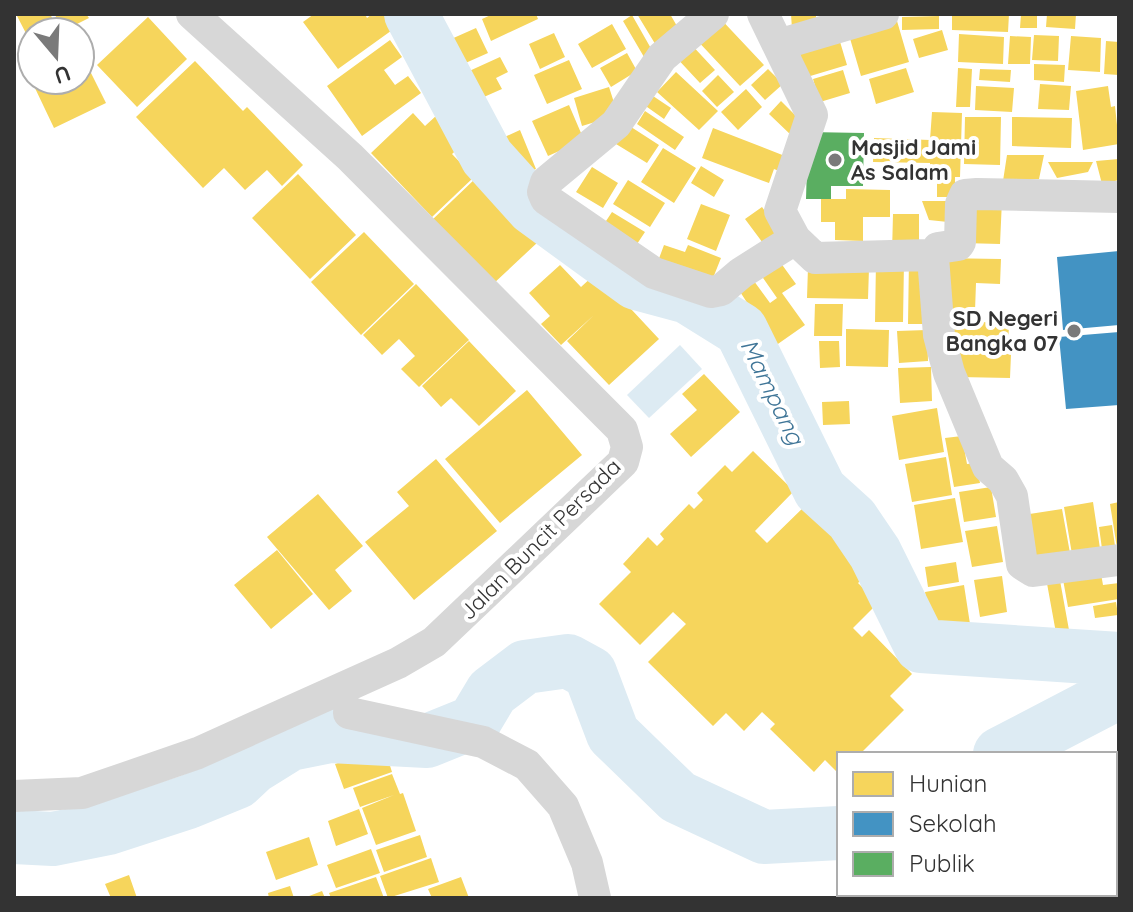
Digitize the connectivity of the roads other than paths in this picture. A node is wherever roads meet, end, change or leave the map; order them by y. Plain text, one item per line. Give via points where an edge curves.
1 (192, 14) edge
2 (713, 14) edge
3 (763, 14) edge
4 (883, 14) edge
5 (778, 45) junction
6 (1119, 197) edge
7 (795, 239) junction
8 (933, 257) junction
9 (1119, 560) edge
10 (349, 713) dead end
11 (14, 796) edge
12 (595, 898) edge

1 - 11 street, Jalan Buncit Persada via 350,157 622,430 627,447 623,462 434,642 398,663 198,753 82,793
2 - 7 street via 662,57 616,124 546,182 543,192 654,273 711,292
3 - 5 street
4 - 5 street
5 - 7 street via 812,115 780,211
6 - 8 street via 965,195 960,242 938,248
7 - 8 street via 815,258
8 - 9 street via 939,335 949,373 988,467 1012,496 1022,564 1033,571
10 - 12 street via 483,742 527,765 563,806

